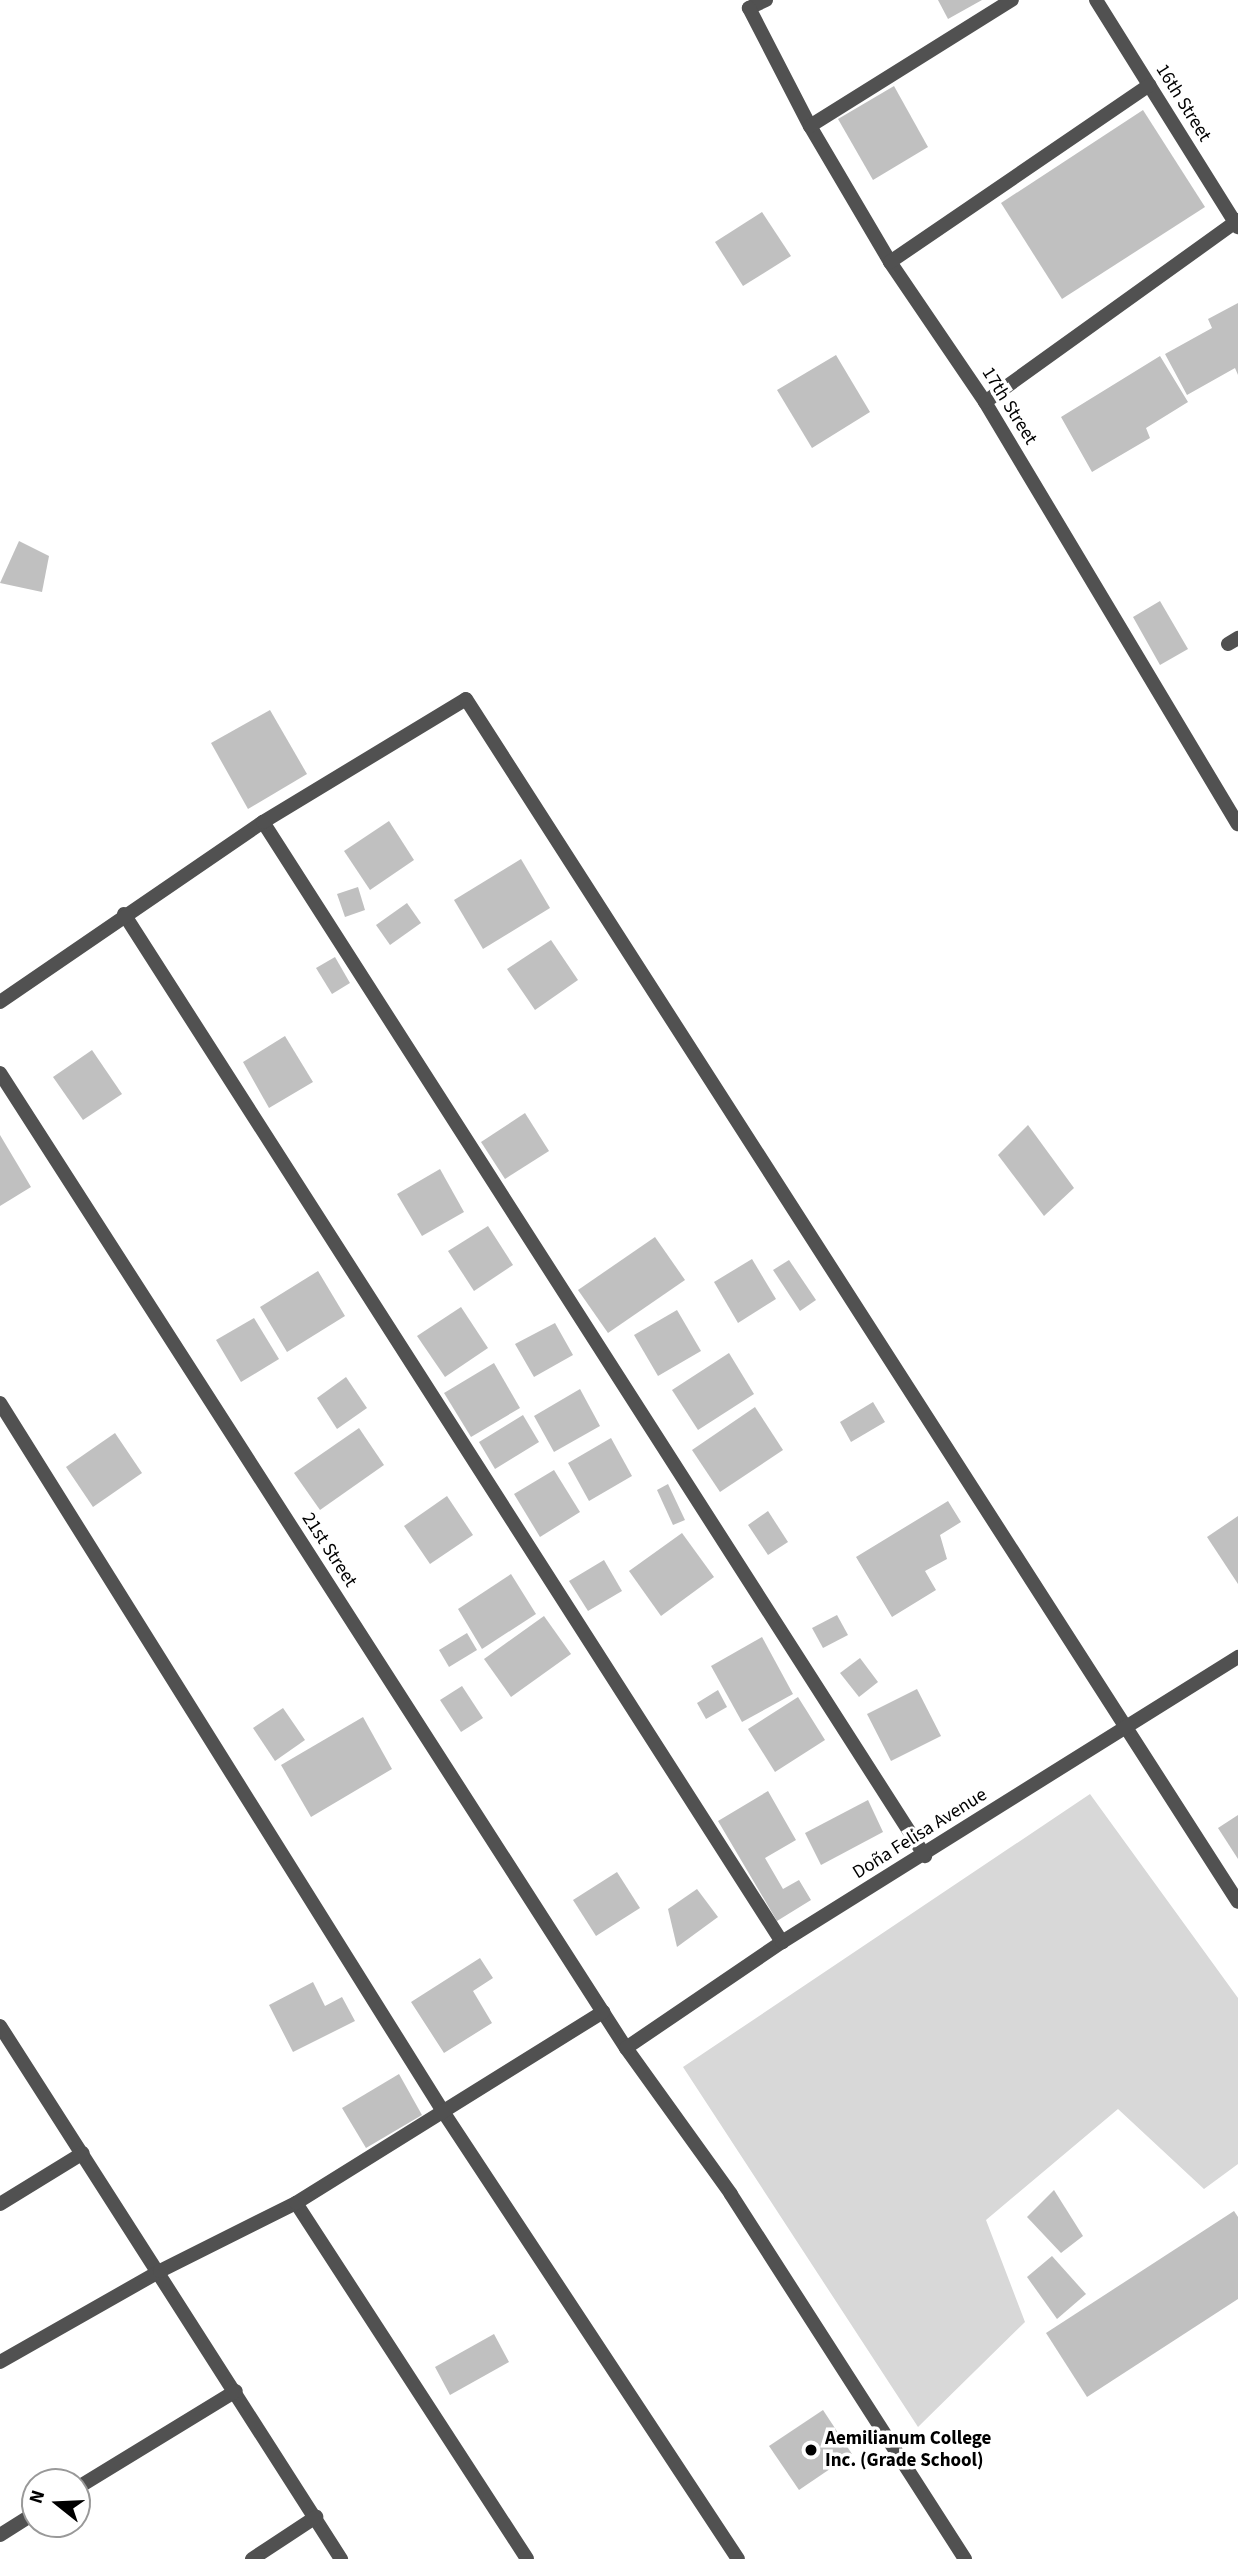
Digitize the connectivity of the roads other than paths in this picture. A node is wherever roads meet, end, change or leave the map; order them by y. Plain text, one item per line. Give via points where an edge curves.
1 (766, 0) edge
2 (1012, 0) edge
3 (1096, 0) edge
4 (1149, 85) junction
5 (810, 126) junction
6 (1237, 223) edge
7 (890, 262) junction
8 (985, 402) junction
9 (263, 822) junction
10 (1238, 824) edge
11 (124, 914) junction
12 (0, 1002) edge
13 (0, 1073) edge
14 (0, 1403) edge
15 (1238, 1657) edge
16 (1122, 1725) junction
17 (926, 1856) junction
18 (1238, 1902) edge
19 (782, 1942) junction
20 (603, 2012) junction
21 (2, 2032) edge
22 (626, 2048) junction
23 (444, 2113) junction
24 (83, 2153) junction
25 (296, 2203) junction
26 (0, 2204) edge
27 (160, 2271) junction
28 (0, 2362) edge
29 (236, 2391) junction
30 (91, 2479) edge
31 (316, 2517) junction
32 (21, 2522) edge
33 (0, 2535) edge
34 (252, 2559) edge
35 (341, 2559) edge
36 (527, 2559) edge
37 (738, 2559) edge
38 (965, 2559) edge

1 - 5 street, 17th Street via 749,8
2 - 5 street
3 - 4 street, 16th Street
4 - 6 street, 16th Street
4 - 7 street
5 - 7 street, 17th Street
6 - 8 street
7 - 8 street, 17th Street
8 - 10 street, 17th Street
9 - 11 street
9 - 16 street via 466,699
9 - 17 street
11 - 12 street
11 - 19 street
13 - 20 street, 21st Street
14 - 23 street
15 - 16 street, Doña Felisa Avenue
16 - 17 street, Doña Felisa Avenue
16 - 18 street
17 - 19 street, Doña Felisa Avenue
19 - 22 street, Doña Felisa Avenue
20 - 22 street, 21st Street
20 - 23 street
21 - 24 street
22 - 38 street, 21st Street via 731,2194
23 - 25 street
23 - 37 street
24 - 26 street
24 - 27 street
25 - 27 street
25 - 36 street
27 - 28 street
27 - 29 street
29 - 30 street
29 - 31 street
31 - 34 street
31 - 35 street
32 - 33 street

